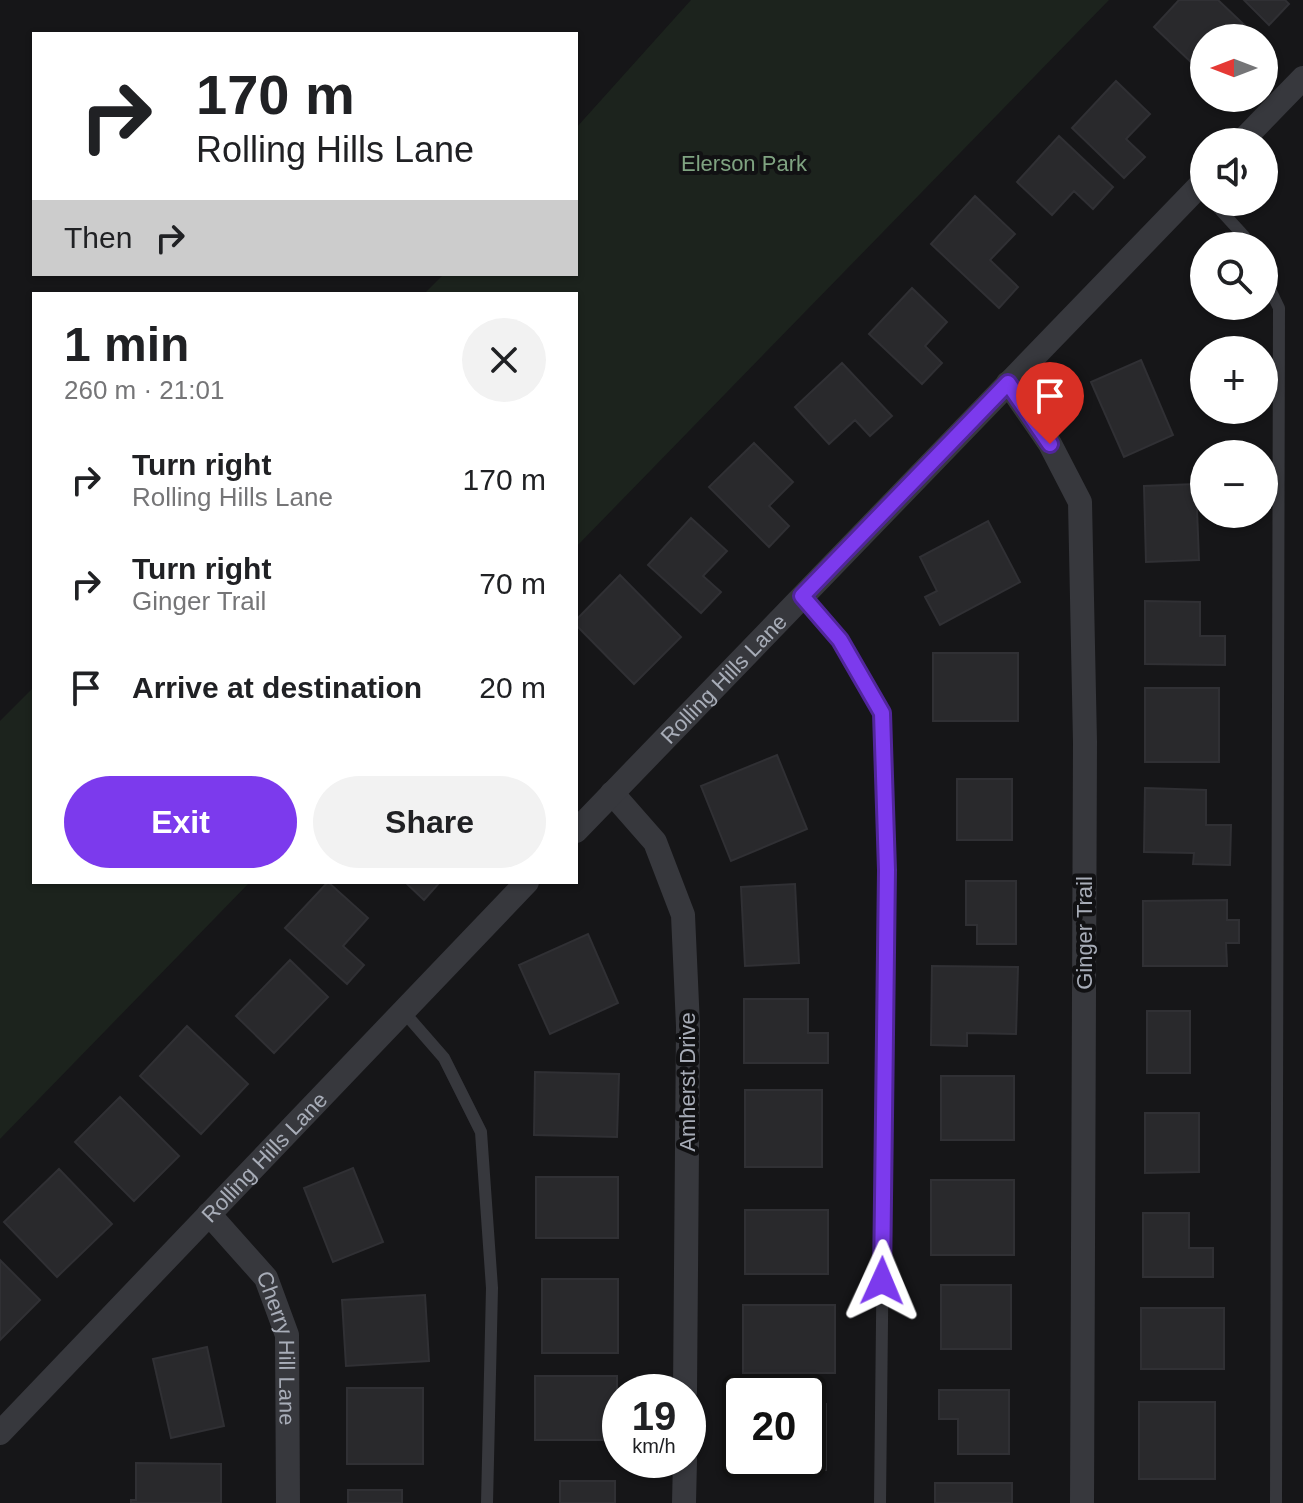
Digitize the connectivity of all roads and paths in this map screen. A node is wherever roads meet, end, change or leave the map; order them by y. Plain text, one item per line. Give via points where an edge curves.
1 (1303, 78) edge
2 (1255, 128) edge
3 (1190, 205) edge
4 (1227, 216) edge
5 (1241, 232) edge
6 (1278, 306) edge
7 (1008, 383) junction
8 (802, 596) junction
9 (612, 793) junction
10 (578, 829) edge
11 (525, 884) edge
12 (403, 1011) junction
13 (209, 1214) junction
14 (685, 1374) edge
15 (0, 1433) edge
16 (685, 1478) edge
17 (288, 1503) edge
18 (487, 1503) edge
19 (684, 1503) edge
20 (880, 1503) edge
21 (1082, 1503) edge
22 (1276, 1503) edge

1 - 2 street
3 - 7 street, Rolling Hills Lane
4 - 5 lane
6 - 22 lane
7 - 8 street, Rolling Hills Lane
7 - 21 street, Ginger Trail via 1050,444 1080,502 1085,742
8 - 9 street, Rolling Hills Lane
8 - 20 lane via 840,640 882,713 887,870
9 - 10 street, Rolling Hills Lane
9 - 14 street, Amherst Drive via 655,842 683,915 688,1026
11 - 12 street, Rolling Hills Lane
12 - 13 street, Rolling Hills Lane
12 - 18 lane via 444,1058 481,1132 492,1288
13 - 15 street, Rolling Hills Lane
13 - 17 street, Cherry Hill Lane via 266,1278 287,1335
16 - 19 street

